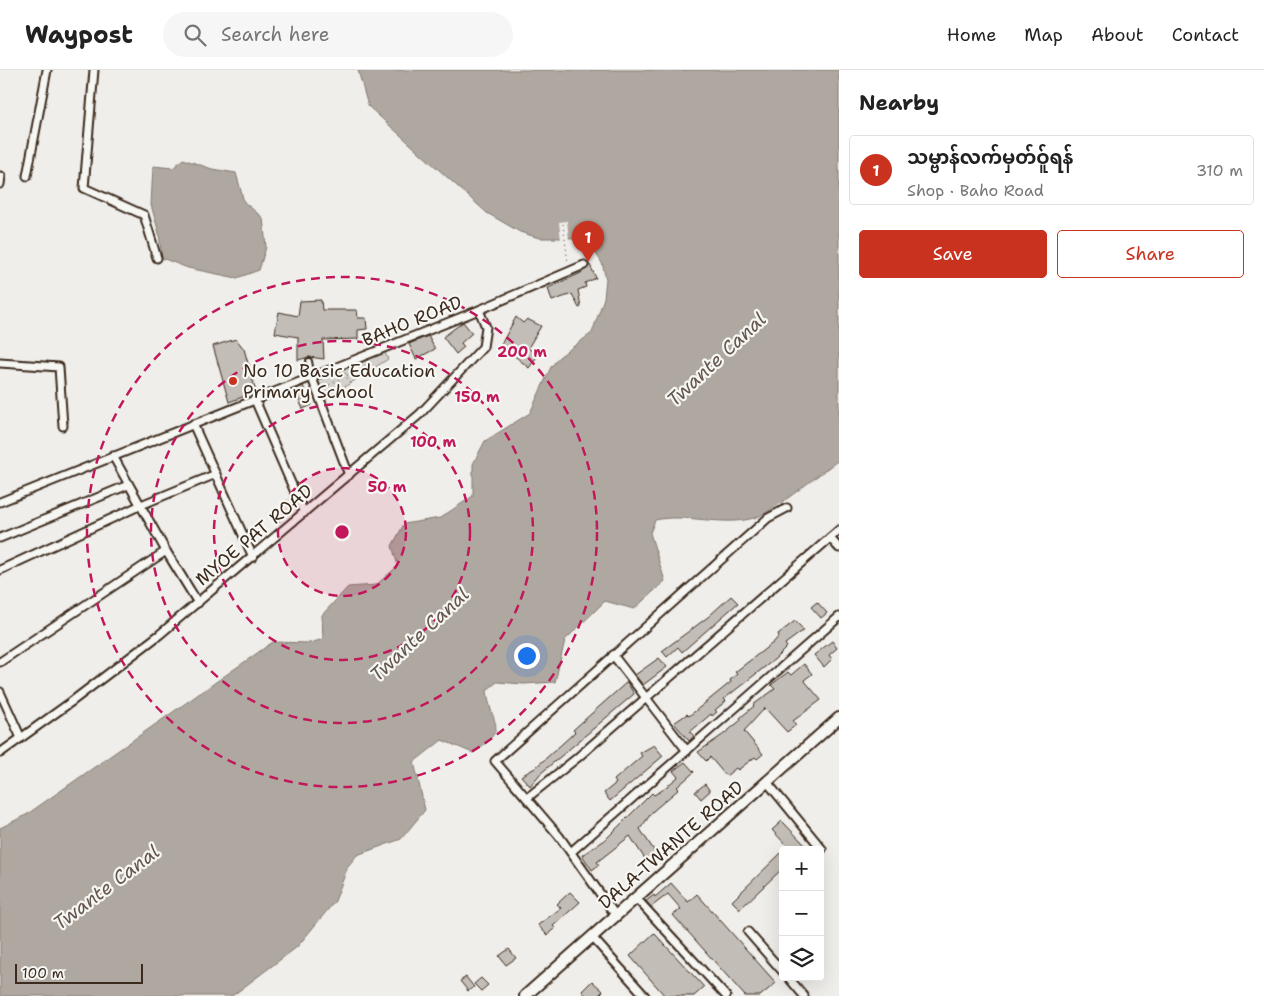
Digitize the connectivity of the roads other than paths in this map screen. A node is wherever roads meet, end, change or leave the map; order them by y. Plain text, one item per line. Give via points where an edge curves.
1 (47, 70) edge
2 (94, 70) edge
3 (27, 176) dead end
4 (157, 258) dead end
5 (584, 265) dead end
6 (479, 310) junction
7 (309, 361) dead end
8 (0, 363) edge
9 (312, 378) junction
10 (255, 400) junction
11 (193, 424) junction
12 (63, 426) dead end
13 (113, 456) junction
14 (216, 474) junction
15 (349, 475) junction
16 (128, 485) junction
17 (0, 502) edge
18 (141, 505) junction
19 (787, 508) dead end
20 (304, 513) junction
21 (839, 530) edge
22 (0, 538) edge
23 (830, 538) junction
24 (839, 548) edge
25 (166, 552) junction
26 (253, 557) junction
27 (0, 570) edge
28 (198, 603) junction
29 (839, 617) edge
30 (613, 656) junction
31 (0, 662) edge
32 (0, 692) edge
33 (646, 698) junction
34 (839, 718) edge
35 (21, 738) junction
36 (687, 751) junction
37 (0, 753) edge
38 (767, 782) junction
39 (527, 798) junction
40 (820, 846) edge
41 (571, 852) junction
42 (636, 898) junction
43 (616, 916) junction
44 (748, 932) dead end
45 (592, 937) junction
46 (779, 967) edge
47 (791, 981) edge
48 (525, 996) edge
49 (645, 996) edge
50 (726, 996) edge
51 (804, 996) edge

1 - 3 street
2 - 4 street via 84,188 144,215
5 - 6 street, BAHO ROAD
6 - 9 street, BAHO ROAD
6 - 15 street, MYOE PAT ROAD via 486,327 483,347 420,414
7 - 9 lane
8 - 12 street via 59,368
9 - 10 street, BAHO ROAD
9 - 15 street
10 - 11 street, BAHO ROAD
10 - 20 street
11 - 13 street, BAHO ROAD
11 - 14 street
13 - 16 street
13 - 17 street, BAHO ROAD
14 - 18 street
14 - 26 street
15 - 20 street, MYOE PAT ROAD
16 - 18 street
16 - 22 street
18 - 25 street
18 - 27 street
19 - 30 street via 768,518
20 - 26 street, MYOE PAT ROAD
21 - 23 street
23 - 24 street
23 - 33 street
25 - 28 street
25 - 31 street
26 - 28 street, MYOE PAT ROAD
28 - 35 street, MYOE PAT ROAD
29 - 36 street
30 - 33 street
30 - 39 street via 495,761
32 - 35 street
33 - 36 street
33 - 39 street
34 - 38 main road, DALA-TWANTE ROAD
35 - 37 street, MYOE PAT ROAD
36 - 41 street
38 - 40 street
38 - 42 main road, DALA-TWANTE ROAD
39 - 41 street
41 - 43 street
42 - 43 main road, DALA-TWANTE ROAD
42 - 50 street
43 - 45 main road, DALA-TWANTE ROAD
44 - 46 street
45 - 48 main road, DALA-TWANTE ROAD
45 - 49 street
47 - 51 street

